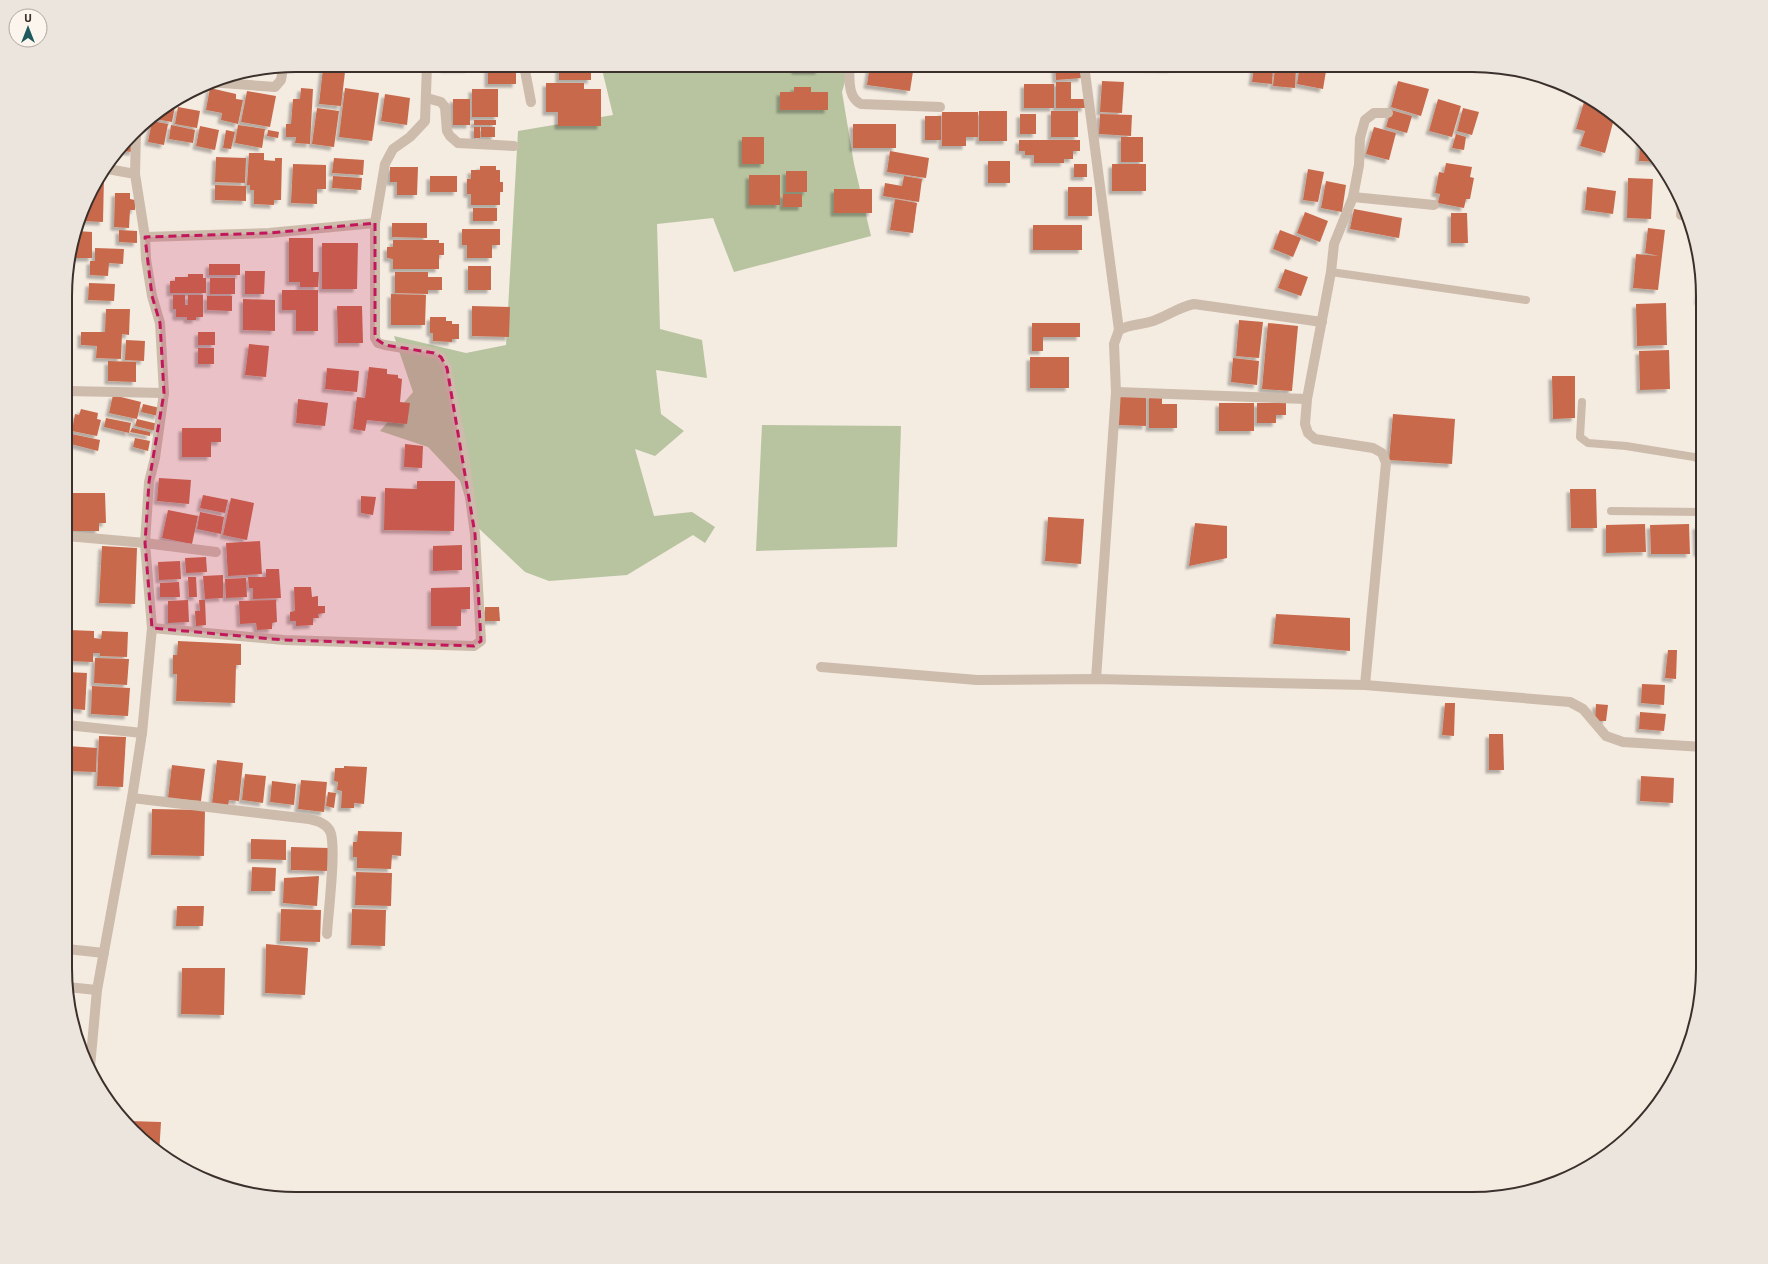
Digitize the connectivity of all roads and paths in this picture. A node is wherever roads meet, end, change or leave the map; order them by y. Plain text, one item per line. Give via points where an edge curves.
1 (282, 72) edge
2 (427, 72) edge
3 (525, 72) edge
4 (849, 72) edge
5 (1085, 72) edge
6 (226, 84) edge
7 (427, 98) junction
8 (531, 102) dead end
9 (940, 107) dead end
10 (1388, 113) dead end
11 (136, 140) edge
12 (514, 146) dead end
13 (112, 170) edge
14 (135, 174) junction
15 (1353, 197) junction
16 (1434, 205) dead end
17 (376, 223) junction
18 (145, 237) junction
19 (1332, 272) junction
20 (1526, 300) dead end
21 (1322, 322) junction
22 (1119, 330) junction
23 (72, 391) edge
24 (1116, 392) junction
25 (164, 393) junction
26 (1307, 398) junction
27 (1582, 402) dead end
28 (1696, 459) edge
29 (1611, 511) dead end
30 (1696, 512) edge
31 (72, 536) edge
32 (145, 542) junction
33 (216, 552) dead end
34 (152, 628) junction
35 (821, 667) dead end
36 (1096, 679) junction
37 (1365, 685) junction
38 (72, 726) edge
39 (142, 733) junction
40 (1696, 747) edge
41 (132, 798) junction
42 (327, 934) dead end
43 (72, 950) edge
44 (104, 953) junction
45 (73, 988) edge
46 (97, 990) junction
47 (91, 1058) edge

1 - 6 street via 281,80 275,88
2 - 7 street
3 - 8 street
4 - 9 street via 851,95 861,104
5 - 22 street
7 - 12 street via 441,102 445,107 446,131 458,143
7 - 17 street via 425,121 410,137 393,149 385,164
10 - 15 street via 1374,113 1365,120 1360,138 1359,165
11 - 14 street
13 - 14 street
14 - 18 street
15 - 16 street
15 - 19 street via 1334,244
17 - 18 street via 269,233
17 - 34 street via 375,338 378,343 385,345 434,353 441,357 446,368 466,468 475,534 481,641 474,646 284,640
18 - 25 street via 152,296 160,323
19 - 20 lane
19 - 21 street
21 - 22 street via 1194,304 1150,322
21 - 26 street
22 - 24 street via 1114,344
23 - 25 street
24 - 26 street
24 - 36 street
25 - 32 street via 149,482
26 - 37 street via 1305,424 1308,433 1315,439 1373,448 1382,453 1386,463
27 - 28 lane via 1580,437 1583,441
29 - 30 lane
31 - 32 street
32 - 33 street
32 - 34 street
34 - 39 street
35 - 36 street via 977,680
36 - 37 street
37 - 40 street via 1570,702 1583,709 1606,736 1623,742
38 - 39 street
39 - 41 street
41 - 42 street via 321,822 330,830 333,845
41 - 44 street
43 - 44 street
44 - 46 street
45 - 46 street
46 - 47 street

